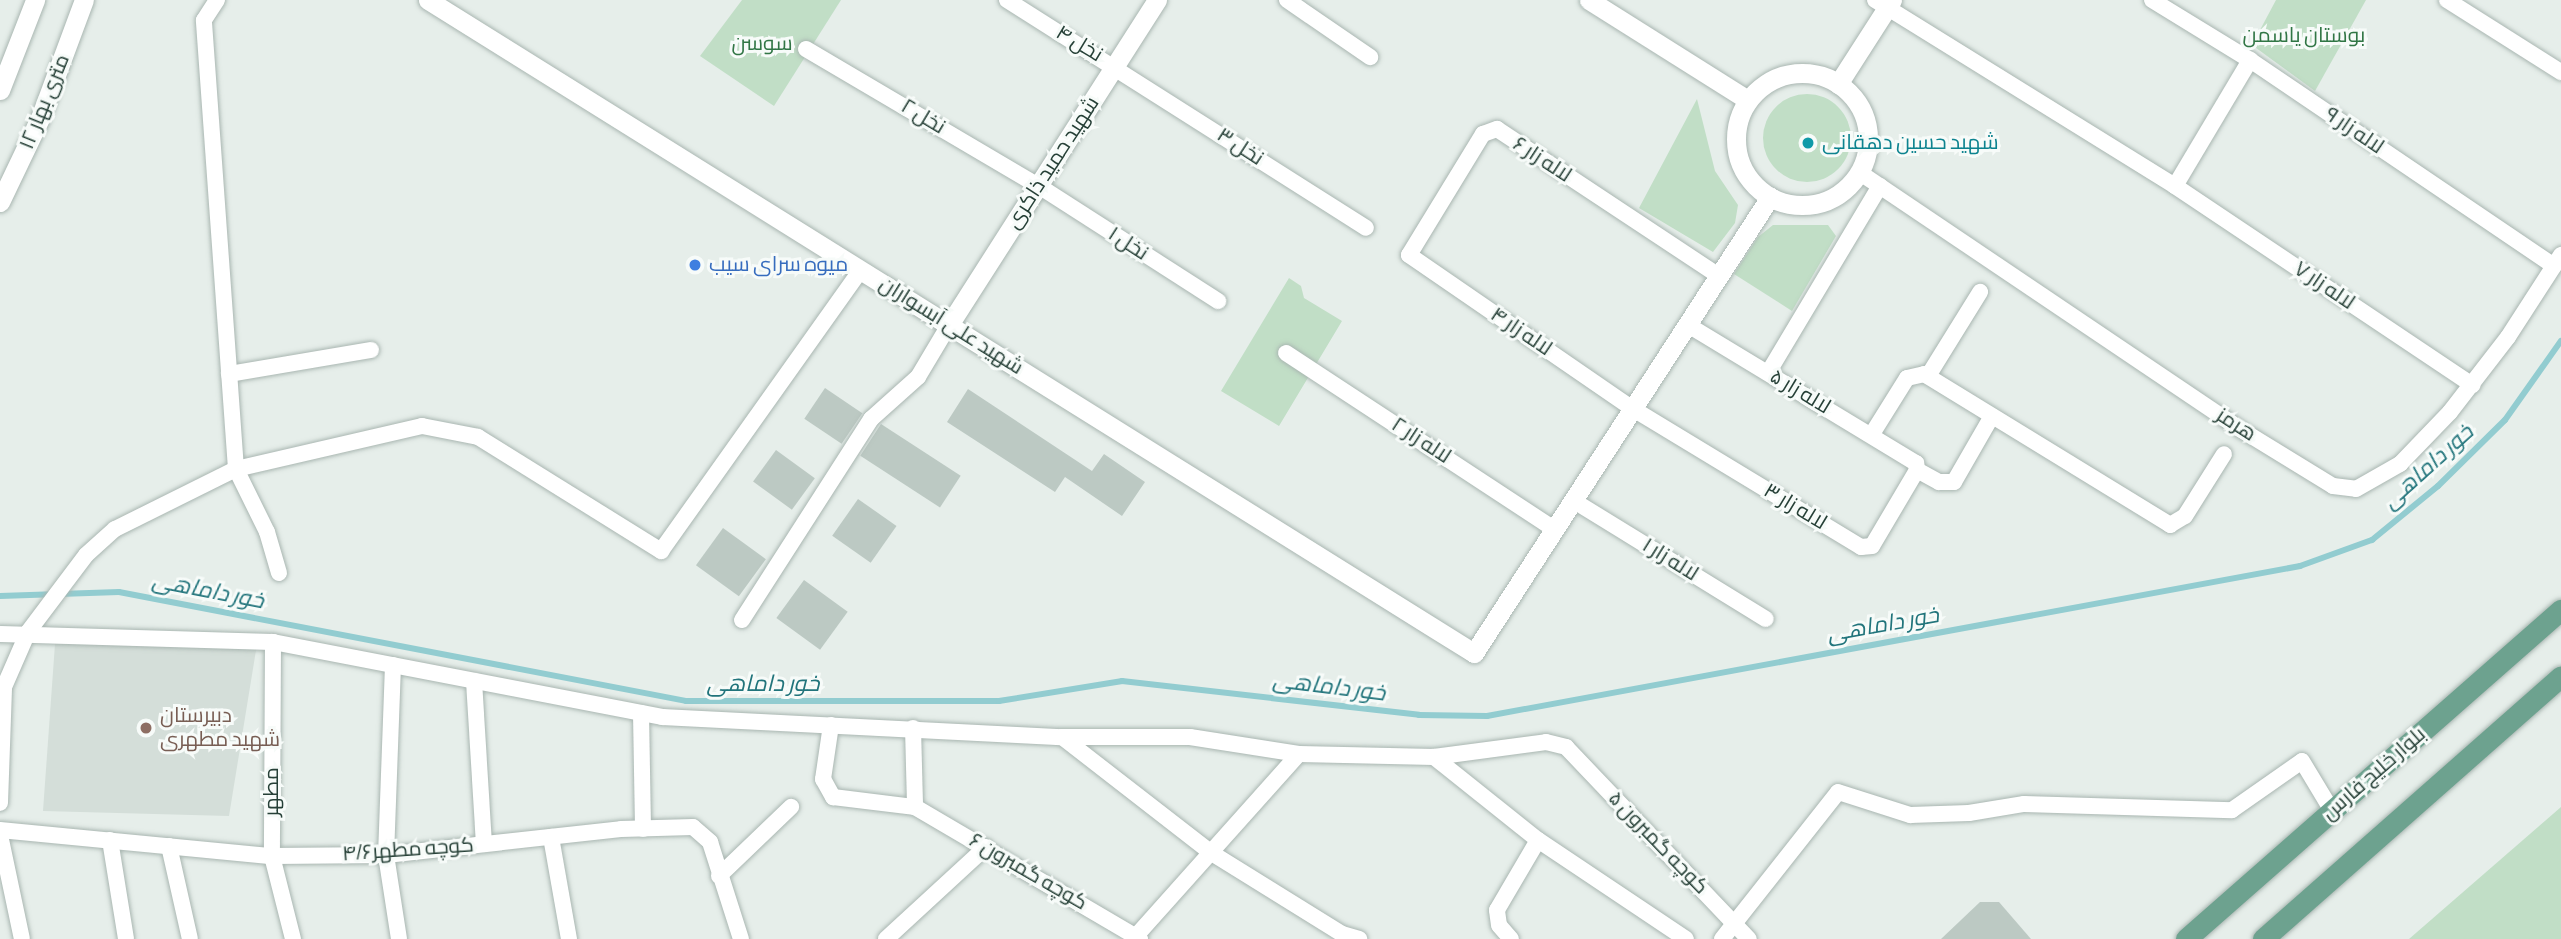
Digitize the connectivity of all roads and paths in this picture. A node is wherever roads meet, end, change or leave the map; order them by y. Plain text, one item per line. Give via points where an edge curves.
1 (35, 0) edge
2 (84, 0) edge
3 (217, 0) edge
4 (428, 0) edge
5 (1007, 0) edge
6 (1157, 0) edge
7 (1287, 0) edge
8 (1589, 0) edge
9 (2152, 0) edge
10 (2447, 0) edge
11 (1885, 3) edge
12 (806, 49) dead end
13 (1370, 57) dead end
14 (2250, 60) junction
15 (1115, 66) junction
16 (2561, 72) edge
17 (1838, 85) junction
18 (0, 90) edge
19 (1748, 100) junction
20 (1860, 172) junction
21 (1039, 186) junction
22 (1880, 186) junction
23 (2175, 186) junction
24 (1770, 197) junction
25 (0, 202) edge
26 (1366, 228) dead end
27 (1409, 255) joint
28 (2558, 261) edge
29 (861, 270) junction
30 (1719, 276) junction
31 (1980, 292) dead end
32 (1218, 302) dead end
33 (949, 325) junction
34 (1688, 325) junction
35 (371, 350) dead end
36 (1286, 353) dead end
37 (1768, 373) junction
38 (229, 374) junction
39 (1928, 376) junction
40 (2472, 385) junction
41 (1633, 409) junction
42 (1992, 416) junction
43 (1872, 435) junction
44 (2224, 454) dead end
45 (1914, 465) junction
46 (236, 469) junction
47 (1574, 501) junction
48 (1555, 530) junction
49 (278, 573) dead end
50 (2561, 610) edge
51 (1766, 619) dead end
52 (742, 620) dead end
53 (27, 632) junction
54 (0, 634) edge
55 (273, 642) junction
56 (393, 665) junction
57 (2561, 676) edge
58 (474, 681) junction
59 (641, 713) junction
60 (831, 725) junction
61 (913, 728) junction
62 (1062, 737) junction
63 (1299, 754) junction
64 (1434, 757) junction
65 (0, 803) edge
66 (791, 807) dead end
67 (915, 807) junction
68 (2332, 811) junction
69 (643, 828) junction
70 (0, 833) edge
71 (551, 837) junction
72 (110, 840) junction
73 (1538, 840) junction
74 (484, 844) junction
75 (169, 846) junction
76 (986, 847) junction
77 (1210, 852) junction
78 (386, 855) junction
79 (272, 856) junction
80 (719, 876) junction
81 (1736, 924) junction
82 (1138, 937) edge
83 (1506, 938) edge
84 (22, 939) edge
85 (126, 939) edge
86 (190, 939) edge
87 (293, 939) edge
88 (399, 939) edge
89 (569, 939) edge
90 (741, 939) edge
91 (887, 939) edge
92 (1359, 939) edge
93 (1686, 939) edge
94 (1722, 939) edge
95 (1749, 939) edge
96 (2186, 939) edge
97 (2263, 939) edge

1 - 18 street
2 - 25 street, ۱۲ متری بهار via 40,118
3 - 38 street via 204,20
4 - 29 street, شهید علی آبسواران
5 - 15 street, نخل ۴
6 - 15 street, شهید حمید ذاکری
7 - 13 street
8 - 19 street
9 - 14 street, لاله زار ۹
10 - 16 street
11 - 17 street
11 - 23 street, لاله زار ۷
12 - 21 street, نخل ۲
14 - 23 street
14 - 28 street, لاله زار ۹
15 - 21 street, شهید حمید ذاکری
15 - 26 street, نخل ۳
17 - 19 street via 1807,72 1784,75
17 - 20 street via 1861,108 1868,128 1868,149
19 - 24 street via 1738,121 1736,143 1748,175
20 - 22 street, هرمز
20 - 24 street via 1832,199 1811,205
21 - 32 street, نخل ۱
21 - 33 street, شهید حمید ذاکری
22 - 37 street
22 - 40 street, هرمز via 2333,486 2356,489 2400,464
23 - 40 street, لاله زار ۷
24 - 30 street
27 - 30 street, لاله زار ۶ via 1483,134 1497,129
27 - 41 street, لاله زار ۴
28 - 40 street, هرمز
29 - 33 street, شهید علی آبسواران
29 - 46 street via 661,551 478,438 451,428 422,426
30 - 34 street
31 - 39 street
33 - 48 street, شهید علی آبسواران via 1474,653
33 - 52 street via 918,377 871,419
34 - 37 street, لاله زار ۵
34 - 41 street
35 - 38 street
36 - 48 street, لاله زار ۲
37 - 43 street, لاله زار ۵
38 - 46 street
39 - 42 street
39 - 43 street via 1907,377
41 - 45 street, لاله زار ۳ via 1861,547 1872,546
41 - 47 street
42 - 44 street via 2170,524 2185,516
42 - 45 street, لاله زار ۵ via 1954,482 1939,482
43 - 45 street, لاله زار ۵
46 - 49 street via 267,532
46 - 53 street via 115,529 86,555
47 - 48 street
47 - 51 street, لاله زار ۱
50 - 68 main road, بلوار خلیج فارس
53 - 54 street
53 - 55 street
53 - 65 street via 4,687
55 - 56 street
55 - 79 street, مطهر
56 - 58 street
56 - 78 street
57 - 97 main road
58 - 59 street
58 - 74 street
59 - 60 street
59 - 69 street
60 - 61 street
60 - 67 street via 823,779 832,797
61 - 62 street
61 - 67 street
62 - 63 street via 1190,737
62 - 77 street
63 - 64 street
63 - 77 street
64 - 73 street
64 - 81 street, کوچه گمبرون ۵ via 1546,742 1566,747
66 - 80 street
67 - 76 street, کوچه گمبرون ۶
68 - 81 street via 2302,761 2232,810 2024,804 1969,813 1910,815 1838,792
68 - 96 main road, بلوار خلیج فارس
69 - 71 street, کوچه مطهر۴/۶
69 - 80 street, کوچه مطهر۴/۶ via 692,827 710,842
70 - 72 street, کوچه مطهر۴/۶
70 - 84 street
71 - 74 street, کوچه مطهر۴/۶
71 - 89 street
72 - 75 street, کوچه مطهر۴/۶
72 - 85 street
73 - 83 street via 1497,910
73 - 93 street
74 - 78 street, کوچه مطهر۴/۶
75 - 79 street, کوچه مطهر۴/۶
75 - 86 street
76 - 82 street, کوچه گمبرون ۶
76 - 91 street
77 - 82 street
77 - 92 street via 1342,934
78 - 79 street, کوچه مطهر۴/۶
78 - 88 street
79 - 87 street, مطهر
80 - 90 street, کوچه مطهر۴/۶
81 - 94 street
81 - 95 street, کوچه گمبرون ۵

